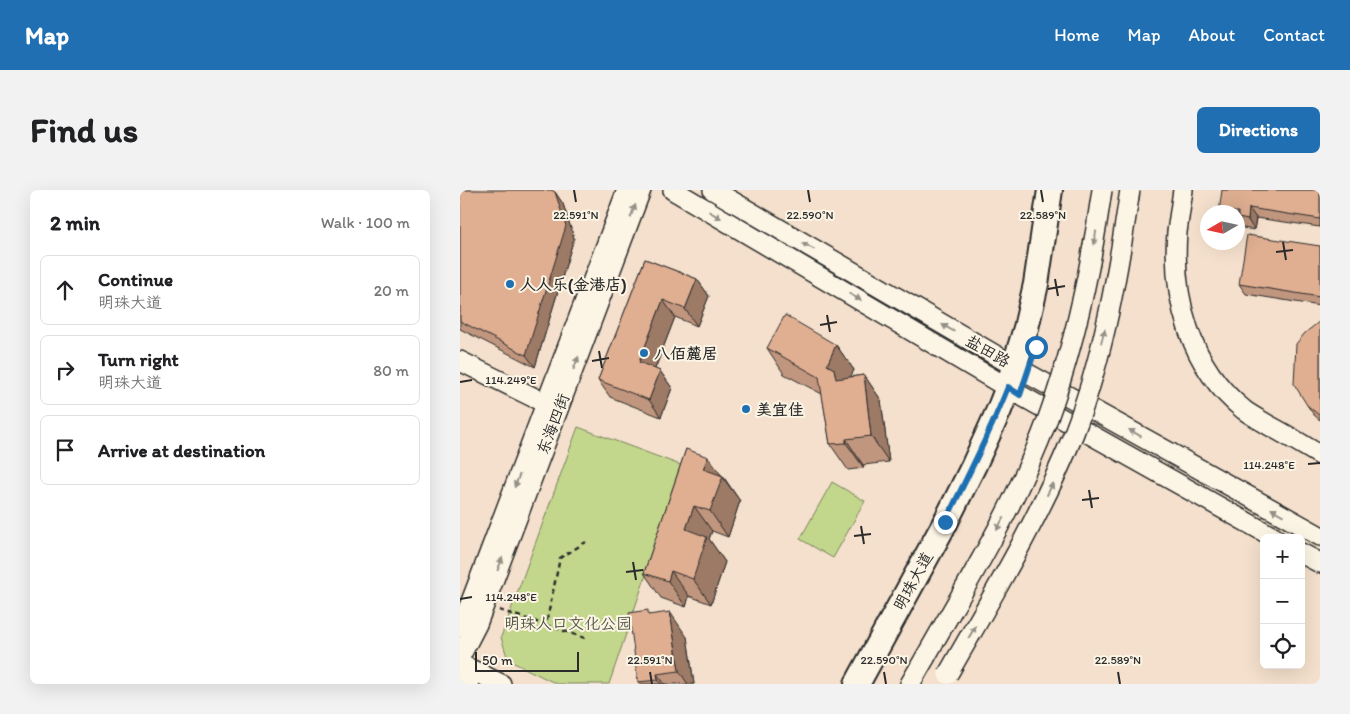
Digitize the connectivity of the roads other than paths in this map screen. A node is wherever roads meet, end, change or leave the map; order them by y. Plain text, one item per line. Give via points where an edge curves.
1 (627, 190) edge
2 (641, 190) edge
3 (673, 190) edge
4 (713, 190) edge
5 (1050, 190) edge
6 (1066, 190) edge
7 (1102, 190) edge
8 (1130, 190) edge
9 (1183, 190) edge
10 (460, 361) edge
11 (1018, 380) junction
12 (552, 407) junction
13 (1320, 455) edge
14 (1268, 534) edge
15 (1320, 536) edge
16 (1305, 555) edge
17 (1320, 563) edge
18 (460, 627) edge
19 (460, 657) edge
20 (460, 664) edge
21 (945, 679) edge
22 (460, 680) edge
23 (469, 684) edge
24 (501, 684) edge
25 (857, 684) edge
26 (874, 684) edge
27 (910, 684) edge

1 - 12 street, 东海四街
12 -> 2 street, 东海四街
3 -> 11 street, 盐田路
11 -> 4 street, 盐田路
5 - 11 main road, 明珠大道
6 - 11 main road, 明珠大道 via 1041,330
7 -> 27 street, bridge via 1080,313 1048,419 1004,518
21 -> 8 street, bridge via 1028,533 1074,431 1107,322
9 - 13 street via 1176,263 1185,321 1195,348 1228,396 1246,411
10 - 12 street
11 - 14 street, 盐田路
15 -> 11 street, 盐田路
11 - 25 main road, 明珠大道 via 999,410 949,514
11 - 26 main road, 明珠大道 via 1012,417 988,472
12 -> 18 street, 东海四街
19 -> 12 street, 东海四街 via 484,605
16 - 17 street
20 - 24 street
22 - 23 street

